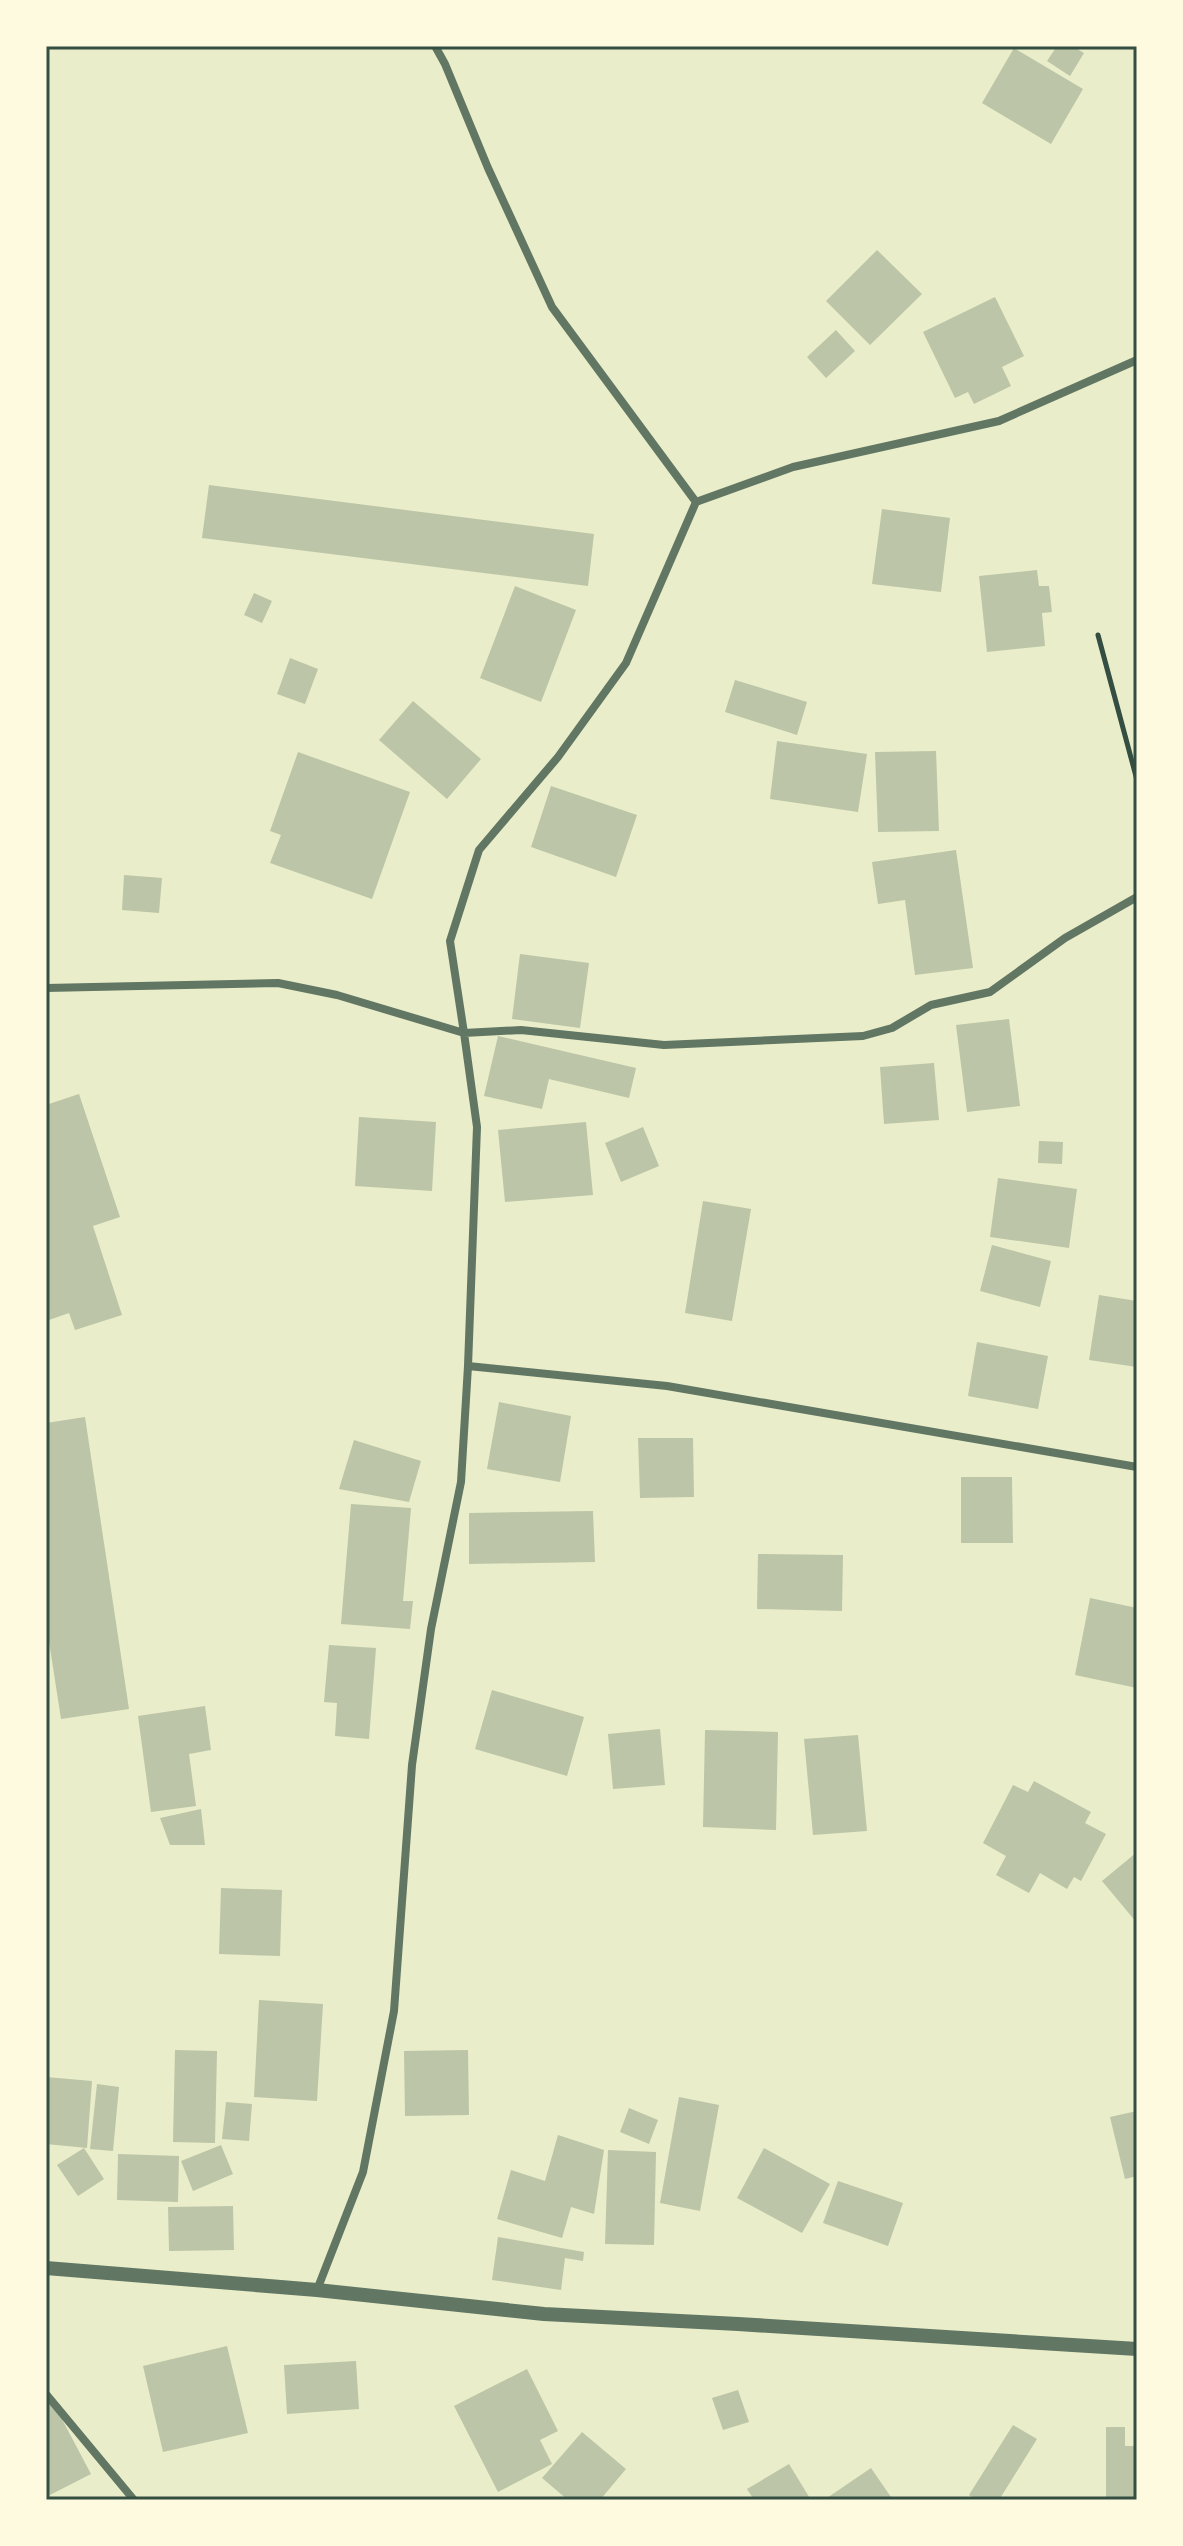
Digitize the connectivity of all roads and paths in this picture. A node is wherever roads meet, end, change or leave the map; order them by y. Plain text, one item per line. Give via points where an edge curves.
1 (435, 46) edge
2 (1137, 360) edge
3 (696, 502) junction
4 (1098, 635) dead end
5 (1137, 780) edge
6 (1137, 897) edge
7 (46, 988) edge
8 (464, 1033) junction
9 (468, 1366) junction
10 (1137, 1467) edge
11 (46, 2268) edge
12 (317, 2290) junction
13 (1137, 2349) edge
14 (46, 2394) edge
15 (134, 2500) edge

1 - 3 street via 552,307
2 - 3 street via 999,421 793,467
3 - 8 street via 626,663 558,757 479,850 450,941
4 - 5 path
6 - 8 street via 1065,938 990,992 931,1005 892,1028 863,1036 664,1045 521,1030
7 - 8 street via 278,983
8 - 9 street via 477,1127
9 - 10 street via 667,1386
9 - 12 street via 461,1482 431,1629 412,1765 394,2011 363,2172
11 - 12 street
12 - 13 street via 544,2314
14 - 15 street

